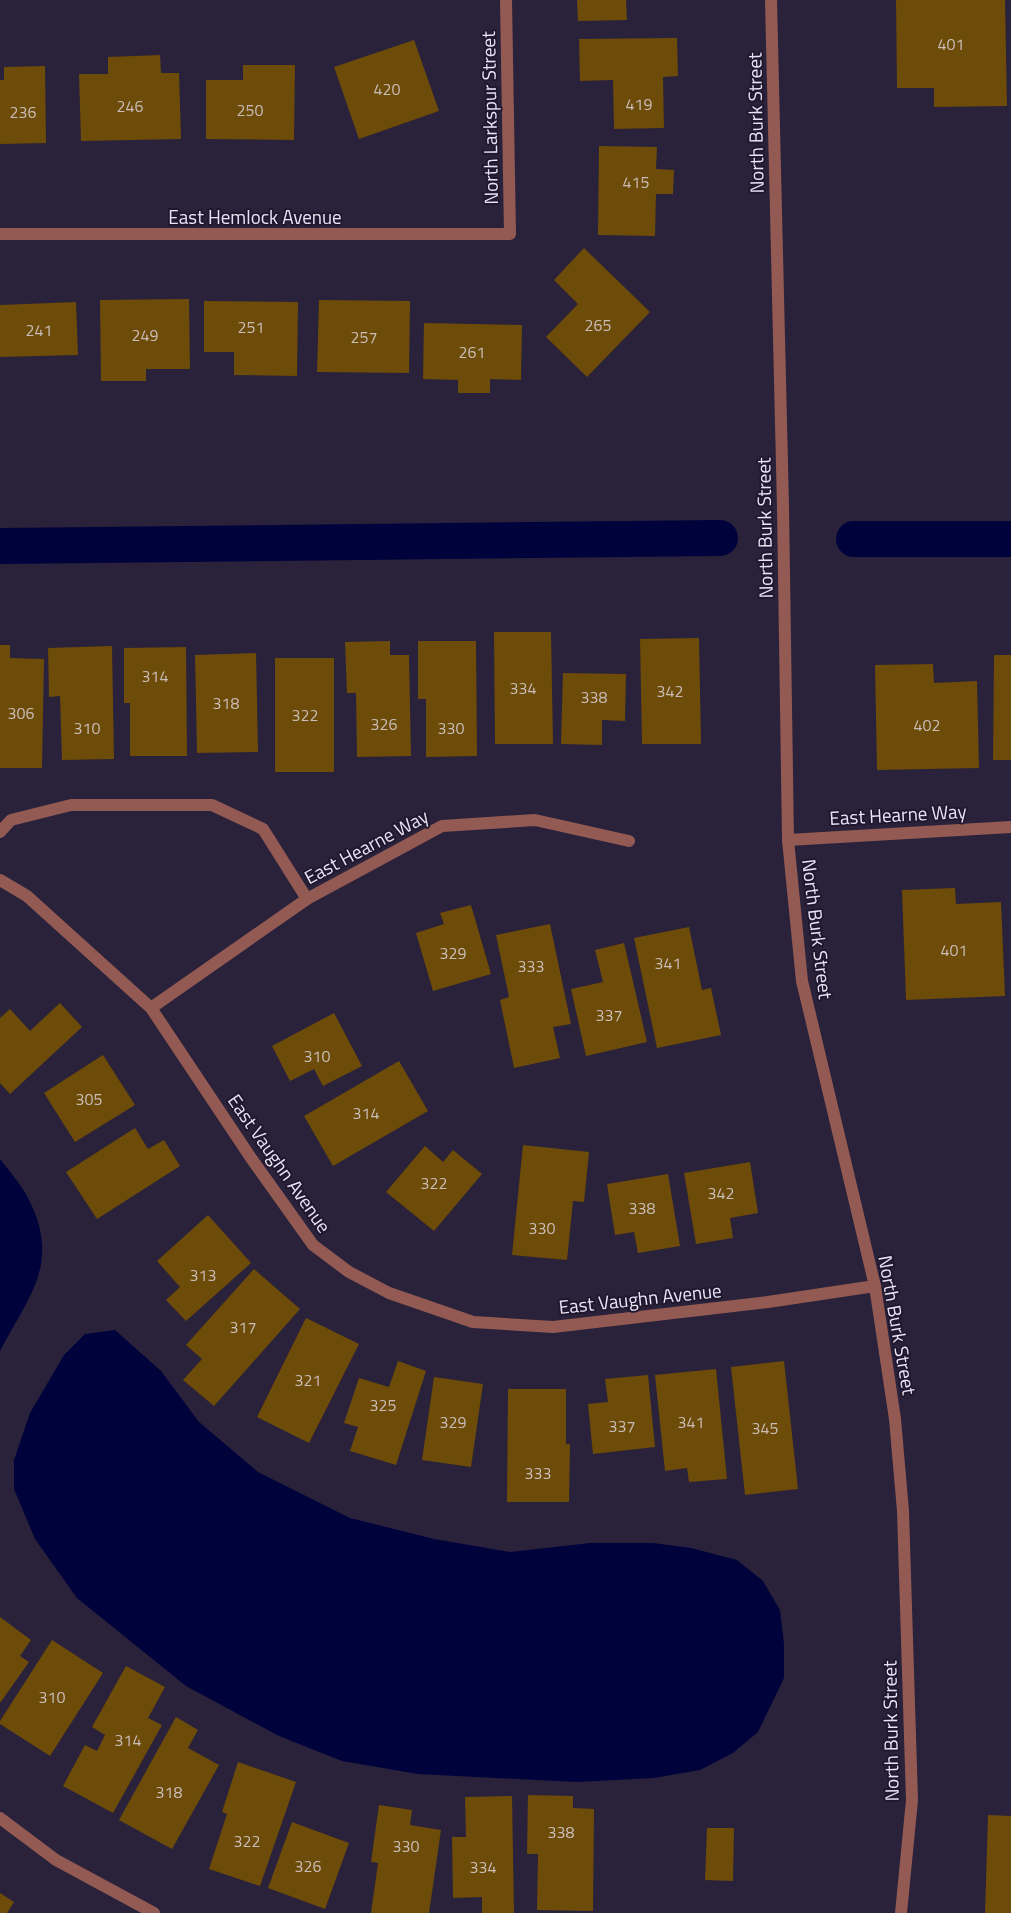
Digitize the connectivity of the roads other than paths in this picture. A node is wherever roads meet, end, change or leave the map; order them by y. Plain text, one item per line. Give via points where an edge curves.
1 (506, 0) edge
2 (771, 0) edge
3 (0, 234) edge
4 (510, 234) joint
5 (1011, 827) edge
6 (0, 832) edge
7 (788, 840) junction
8 (630, 841) dead end
9 (0, 880) edge
10 (307, 899) junction
11 (151, 1008) junction
12 (875, 1286) junction
13 (0, 1818) edge
14 (154, 1913) edge
15 (901, 1913) edge

1 - 4 street, North Larkspur Street
2 - 7 street, North Burk Street
3 - 4 street, East Hemlock Avenue
5 - 7 street, East Hearne Way
6 - 10 street via 11,820 70,805 212,805 263,829
7 - 12 street, North Burk Street via 802,980
8 - 10 street, East Hearne Way via 535,820 442,826
9 - 11 street, East Vaughn Avenue via 27,896
10 - 11 street, East Hearne Way
11 - 12 street, East Vaughn Avenue via 313,1245 349,1272 389,1293 473,1322 553,1327
12 - 15 street, North Burk Street via 895,1419 903,1511 912,1800
13 - 14 street via 56,1860

